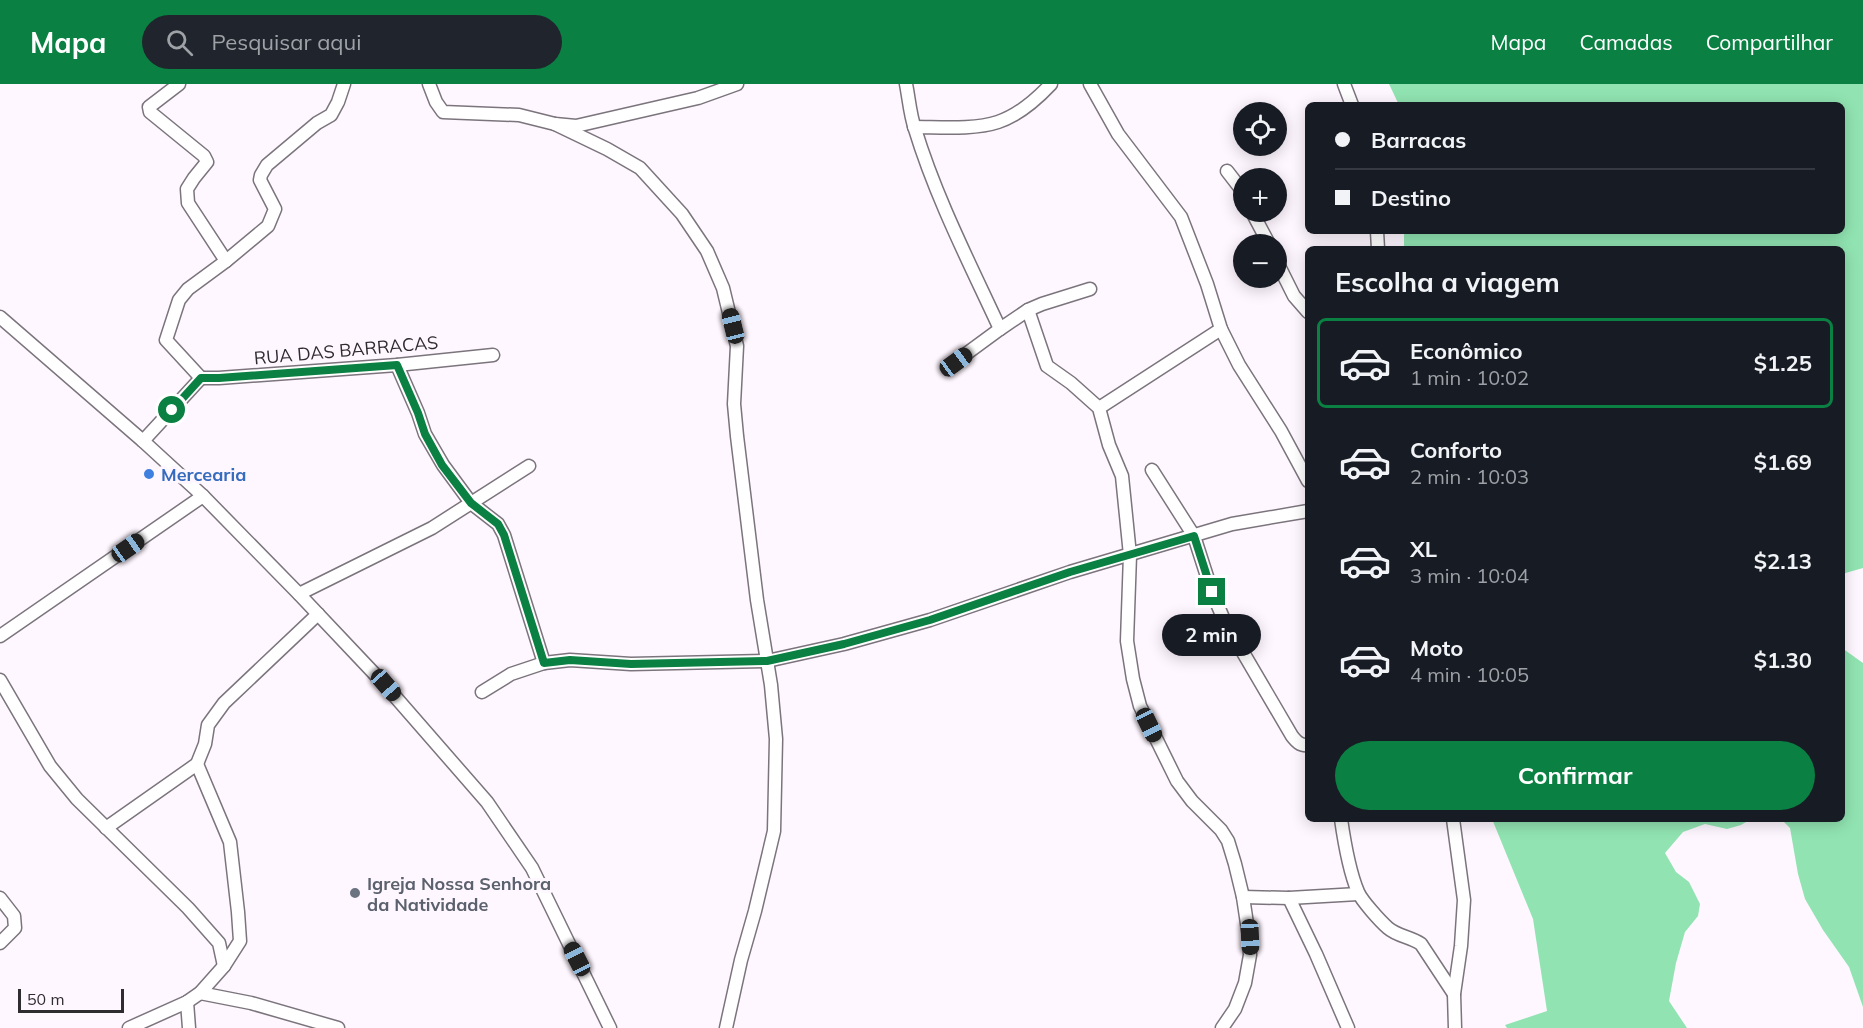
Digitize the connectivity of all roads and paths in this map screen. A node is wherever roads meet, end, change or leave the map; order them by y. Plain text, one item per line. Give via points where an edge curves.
1 (179, 84) edge
2 (344, 84) edge
3 (429, 84) edge
4 (737, 84) edge
5 (906, 84) edge
6 (1051, 84) edge
7 (1090, 84) edge
8 (1344, 84) edge
9 (1351, 102) edge
10 (555, 123) junction
11 (914, 127) junction
12 (1227, 171) dead end
13 (1233, 179) edge
14 (226, 261) junction
15 (1287, 282) edge
16 (1090, 290) dead end
17 (1305, 309) edge
18 (1028, 310) junction
19 (0, 317) edge
20 (1000, 329) junction
21 (1221, 329) junction
22 (493, 355) dead end
23 (956, 362) dead end
24 (397, 365) junction
25 (201, 378) junction
26 (1099, 408) junction
27 (143, 441) junction
28 (529, 466) dead end
29 (1152, 470) dead end
30 (1305, 475) edge
31 (203, 496) junction
32 (471, 503) junction
33 (1305, 512) edge
34 (1194, 536) junction
35 (1130, 555) junction
36 (299, 594) junction
37 (318, 614) junction
38 (0, 636) edge
39 (767, 661) junction
40 (544, 663) junction
41 (0, 680) edge
42 (482, 692) dead end
43 (1305, 746) edge
44 (197, 764) junction
45 (1341, 822) edge
46 (1454, 822) edge
47 (106, 828) junction
48 (1358, 894) junction
49 (1243, 897) junction
50 (0, 898) edge
51 (1289, 898) junction
52 (0, 943) edge
53 (224, 966) junction
54 (200, 993) junction
55 (1454, 994) junction
56 (187, 1002) junction
57 (129, 1028) edge
58 (189, 1028) edge
59 (338, 1028) edge
60 (610, 1028) edge
61 (726, 1028) edge
62 (1222, 1028) edge
63 (1348, 1028) edge
64 (1455, 1028) edge

1 - 14 street via 148,107 204,156 207,162 188,189 188,204
2 - 14 street via 331,115 267,165 260,180 275,209 272,218 268,226
3 - 10 street via 443,112 519,115
4 - 10 street via 698,98 576,126
5 - 11 street
6 - 11 street via 1019,112 998,122
7 - 21 street via 1118,134 1181,217
8 - 9 street
10 - 39 street via 640,168 682,214 707,251 723,288 737,346 737,436
11 - 20 street via 951,222
12 - 13 street
14 - 25 street via 179,300 166,340
15 - 17 street
16 - 18 street
18 - 20 street
18 - 26 street via 1047,366
19 - 27 street
20 - 23 street
21 - 26 street
21 - 30 street
22 - 24 street, RUA DAS BARRACAS
24 - 25 street, RUA DAS BARRACAS
24 - 32 street via 425,434 442,465
25 - 27 street
26 - 35 street via 1122,476
27 - 31 street
28 - 32 street
29 - 34 street
31 - 36 street
31 - 38 street
32 - 36 street via 432,528
32 - 40 street via 498,524 504,535
33 - 34 street via 1232,524
34 - 35 street
34 - 43 street via 1224,620 1292,736
35 - 39 street via 930,620
35 - 49 street via 1127,641 1140,706 1178,782 1228,842
36 - 37 street
37 - 44 street via 224,703 208,725
37 - 60 street via 386,685 487,802 531,868
39 - 40 street
39 - 61 street via 776,739 774,831
40 - 42 street via 511,674
41 - 47 street via 50,766
44 - 47 street
44 - 53 street via 230,842 240,941
45 - 48 street
46 - 55 street via 1464,900
47 - 53 street via 219,944
48 - 51 street
48 - 55 street via 1388,928 1421,944
49 - 51 street
49 - 62 street via 1250,955 1239,1001
50 - 52 street via 14,916 15,928
51 - 63 street
53 - 54 street
54 - 56 street
54 - 59 street
55 - 64 street
56 - 57 street
56 - 58 street

